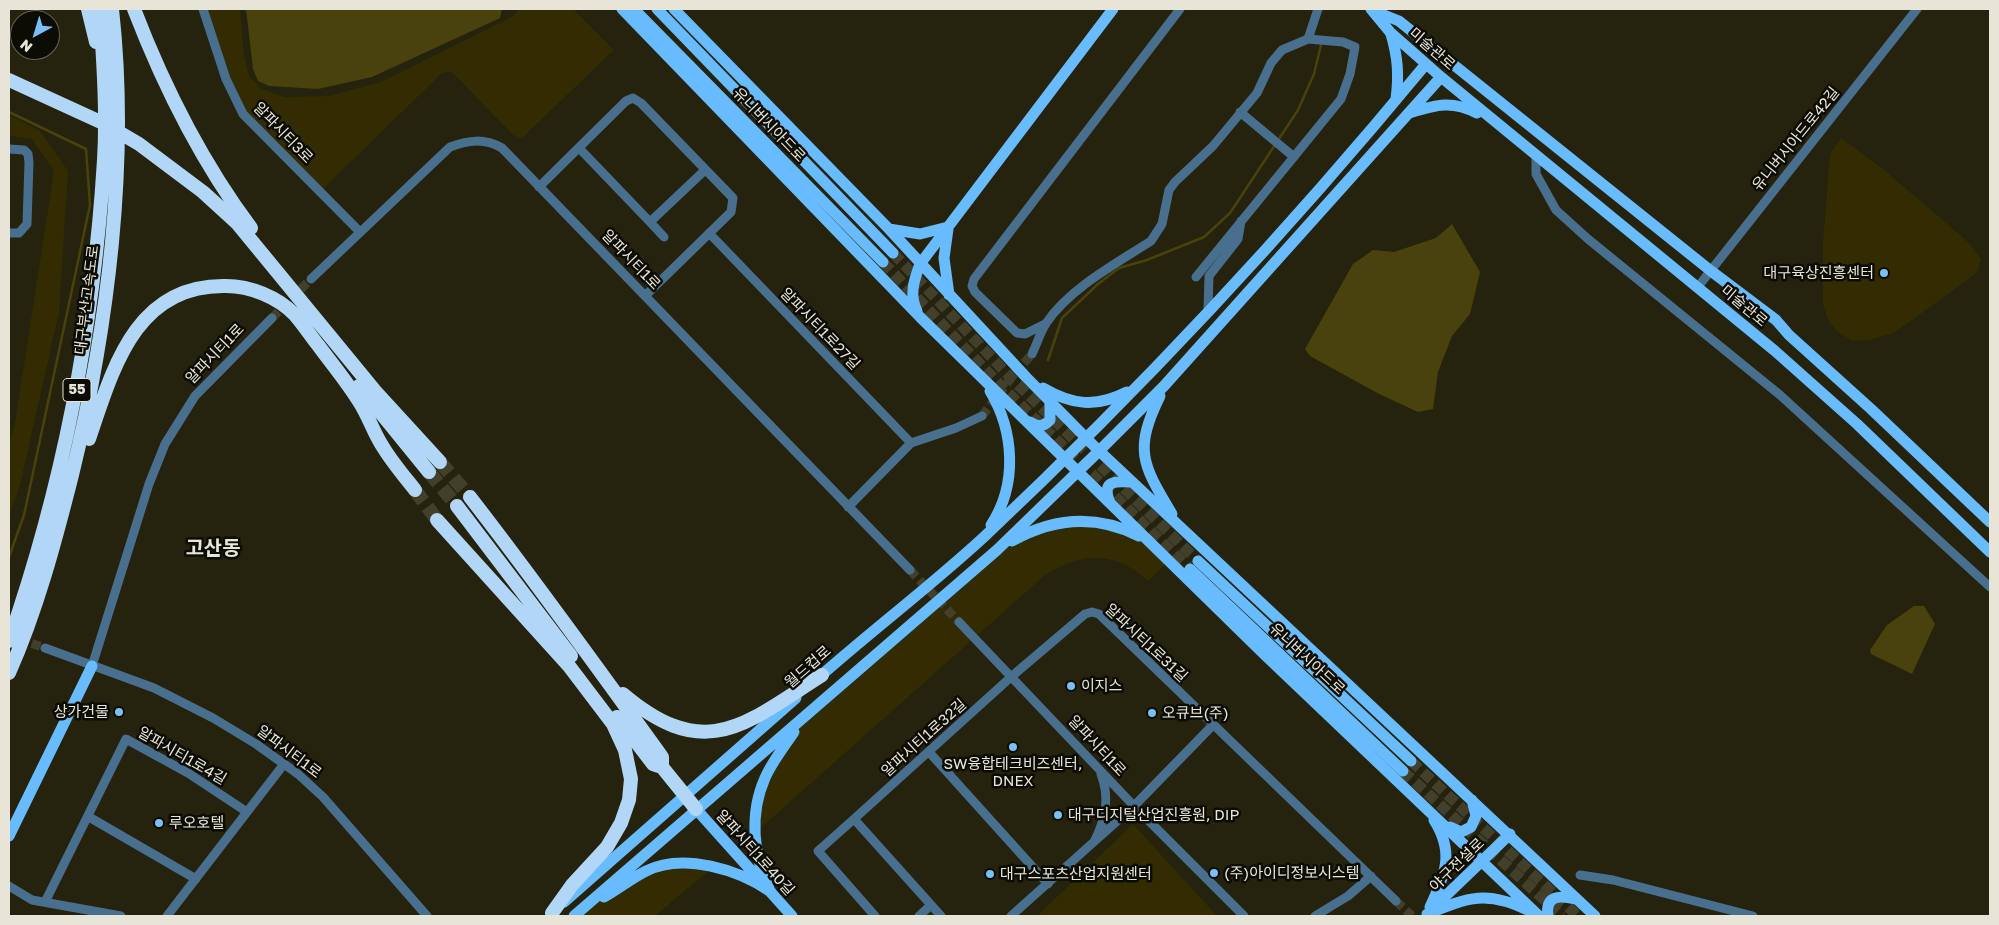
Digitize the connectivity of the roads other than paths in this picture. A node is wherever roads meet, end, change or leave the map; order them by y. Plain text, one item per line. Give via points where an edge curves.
1 (88, 9) edge
2 (100, 9) edge
3 (112, 9) edge
4 (134, 9) edge
5 (203, 9) edge
6 (622, 9) edge
7 (634, 9) edge
8 (657, 9) edge
9 (674, 9) edge
10 (1113, 9) edge
11 (1180, 9) edge
12 (1318, 9) edge
13 (1917, 9) edge
14 (1372, 10) edge
15 (1390, 32) junction
16 (1308, 39) junction
17 (1426, 64) junction
18 (104, 72) junction
19 (1441, 77) junction
20 (9, 80) edge
21 (9, 88) edge
22 (1395, 101) junction
23 (111, 102) junction
24 (1240, 112) junction
25 (1410, 113) junction
26 (1514, 137) junction
27 (579, 148) junction
28 (9, 149) edge
29 (1536, 155) junction
30 (1294, 157) junction
31 (110, 162) junction
32 (705, 170) junction
33 (540, 187) junction
34 (1242, 221) junction
35 (650, 222) junction
36 (948, 227) junction
37 (889, 229) junction
38 (360, 232) junction
39 (9, 233) edge
40 (709, 233) junction
41 (664, 237) dead end
42 (893, 253) tunnel mouth
43 (883, 262) tunnel mouth
44 (920, 264) junction
45 (1711, 271) junction
46 (1196, 277) dead end
47 (311, 279) tunnel mouth
48 (1698, 288) junction
49 (949, 295) junction
50 (1222, 295) junction
51 (645, 296) junction
52 (1210, 296) junction
53 (302, 309) junction
54 (1208, 310) junction
55 (920, 317) junction
56 (272, 318) tunnel mouth
57 (1046, 324) junction
58 (1032, 354) tunnel mouth
59 (336, 356) junction
60 (1026, 377) junction
61 (982, 379) junction
62 (1164, 386) junction
63 (1135, 387) junction
64 (1050, 400) junction
65 (982, 416) tunnel mouth
66 (1029, 422) junction
67 (1086, 438) junction
68 (911, 443) junction
69 (1099, 451) junction
70 (1065, 458) junction
71 (440, 462) tunnel mouth
72 (429, 472) tunnel mouth
73 (1078, 472) junction
74 (1130, 482) junction
75 (414, 490) tunnel mouth
76 (470, 497) tunnel mouth
77 (1110, 504) junction
78 (457, 506) tunnel mouth
79 (848, 507) junction
80 (62, 518) junction
81 (437, 520) tunnel mouth
82 (1990, 522) edge
83 (1178, 525) junction
84 (983, 537) junction
85 (997, 550) junction
86 (1158, 550) junction
87 (1990, 552) edge
88 (1198, 560) tunnel mouth
89 (1190, 569) tunnel mouth
90 (910, 570) tunnel mouth
91 (1990, 587) edge
92 (960, 622) tunnel mouth
93 (9, 641) edge
94 (45, 648) tunnel mouth
95 (92, 666) junction
96 (9, 673) edge
97 (822, 675) junction
98 (1011, 677) junction
99 (607, 681) junction
100 (801, 722) junction
101 (1213, 725) junction
102 (930, 752) junction
103 (1411, 760) tunnel mouth
104 (284, 764) junction
105 (662, 767) junction
106 (1099, 769) junction
107 (1402, 771) tunnel mouth
108 (685, 796) junction
109 (1471, 798) junction
110 (1134, 806) junction
111 (1426, 807) junction
112 (696, 809) junction
113 (247, 812) junction
114 (89, 818) junction
115 (854, 819) junction
116 (1448, 827) junction
117 (1510, 834) junction
118 (9, 836) edge
119 (1092, 846) junction
120 (1483, 861) junction
121 (1580, 875) dead end
122 (1370, 876) junction
123 (196, 879) junction
124 (1048, 884) junction
125 (9, 886) edge
126 (771, 892) junction
127 (1576, 899) junction
128 (1396, 901) tunnel mouth
129 (45, 902) junction
130 (931, 906) junction
131 (550, 915) edge
132 (1426, 915) edge
133 (122, 916) edge
134 (167, 916) edge
135 (427, 916) edge
136 (574, 916) edge
137 (792, 916) edge
138 (875, 916) edge
139 (919, 916) edge
140 (941, 916) edge
141 (1011, 916) edge
142 (1244, 916) edge
143 (1315, 916) edge
144 (1539, 916) edge
145 (1548, 916) edge
146 (1595, 916) edge
147 (1753, 916) edge

1 - 18 highway
2 - 18 highway, 대구부산고속도로 / 55
3 - 23 highway, 대구부산고속도로 / 55
4 - 53 highway via 171,97 208,164
5 - 38 street, 알파시티3로 via 226,79 244,114
6 - 55 main road
7 - 43 main road, 유니버시아드로
8 - 42 main road, 유니버시아드로
9 - 37 main road
10 - 36 main road
11 - 57 street via 974,279 972,286 975,292 1017,334
12 - 16 street
13 - 45 street, 유니버시아드로42길
14 - 15 main road, 미술관로
14 - 45 main road, 미술관로 via 1400,21
15 - 17 main road, 미술관로
15 - 22 main road via 1398,57
16 - 24 street via 1282,50 1257,93
16 - 30 street via 1343,42 1355,47 1341,99
17 - 19 main road, 미술관로
17 - 22 main road, 월드컵로
18 - 23 highway, 대구부산고속도로 / 55
19 - 25 main road
19 - 26 main road, 미술관로
20 - 53 highway via 105,124 139,144 203,192 237,223
21 - 53 highway via 75,117 157,166 232,229
22 - 50 main road, 월드컵로
23 - 31 highway, 대구부산고속도로 / 55
24 - 30 street
24 - 57 street via 1169,190 1162,224 1151,241 1098,275
25 - 26 main road via 1438,104 1462,106
25 - 62 main road
26 - 29 main road, 미술관로
27 - 32 street via 626,101 633,98
27 - 33 street
27 - 35 street
28 - 39 street via 24,150 30,162 27,224 20,233
29 - 48 main road, 미술관로
29 - 91 street via 1536,174 1556,210 1780,395
30 - 34 street
31 - 80 highway, 대구부산고속도로 / 55 via 109,279 92,389
31 - 93 highway, 대구부산고속도로 / 55 via 77,392 44,528
32 - 35 street
32 - 40 street via 733,198 731,212
33 - 38 street, 알파시티1로 via 502,148 480,140 467,140 440,154
33 - 51 street, 알파시티1로
34 - 46 street
34 - 52 street via 1238,239 1209,276
35 - 41 street
36 - 37 main road via 920,234
36 - 44 main road
36 - 49 main road via 944,258
37 - 44 main road
38 - 47 street, 알파시티1로
40 - 51 street
40 - 68 street, 알파시티1로27길
44 - 49 main road
44 - 55 main road via 912,301
45 - 48 street, 유니버시아드로42길
45 - 82 main road, 미술관로 via 1776,320
48 - 87 main road, 미술관로 via 1856,424
49 - 60 main road
50 - 52 street
50 - 54 main road, 월드컵로
51 - 79 street, 알파시티1로
52 - 54 street
53 - 59 highway
53 - 80 highway via 232,286 196,289 162,303 137,328 118,359
54 - 63 main road, 월드컵로
55 - 61 main road
56 - 95 street, 알파시티1로 via 200,390 165,444 149,484
57 - 58 street
59 - 71 highway via 375,391
59 - 72 highway
59 - 75 highway via 382,447
60 - 63 main road via 1061,398 1078,402 1104,401
60 - 64 main road
61 - 66 main road
61 - 84 main road via 1004,419 1010,455 1005,495
62 - 69 main road
62 - 83 main road via 1149,418 1144,458 1153,482
63 - 67 main road, 월드컵로
64 - 66 main road via 1050,420 1038,426
64 - 67 main road
65 - 68 street
66 - 70 main road
67 - 69 main road
67 - 70 main road, 월드컵로
68 - 79 street
69 - 73 main road
69 - 74 main road
70 - 73 main road
70 - 84 main road, 월드컵로
73 - 77 main road
73 - 85 main road
74 - 77 main road via 1113,481 1109,484 1106,494
74 - 83 main road
76 - 99 highway
77 - 86 main road
78 - 105 highway via 653,764
79 - 90 street, 알파시티1로
80 - 96 highway, 대구부산고속도로 / 55 via 31,620
81 - 131 highway via 569,666 613,724 625,750 631,779 629,800 621,823 607,847
83 - 109 main road
84 - 97 main road, 월드컵로
85 - 86 main road via 1036,529 1080,521 1123,528
85 - 100 main road
86 - 111 main road
88 - 103 main road, 유니버시아드로
89 - 107 main road, 유니버시아드로
92 - 98 street, 알파시티1로
94 - 95 street
95 - 104 street, 알파시티1로 via 154,688 214,718
95 - 118 main road, 알파시티1로
97 - 99 highway via 738,727 709,732 676,728 660,721
97 - 108 main road, 월드컵로
98 - 101 street, 알파시티1로31길 via 1092,612 1098,614
98 - 102 street, 알파시티1로32길
98 - 106 street, 알파시티1로
99 - 105 highway via 662,758
100 - 112 main road
100 - 126 main road via 765,776 757,801 756,847 762,874
101 - 110 street
101 - 122 street, 알파시티1로31길
102 - 115 street, 알파시티1로32길
102 - 124 street
104 - 113 street
104 - 135 street, 알파시티1로 via 323,797
105 - 108 highway
106 - 110 street, 알파시티1로
106 - 119 street via 1107,800 1102,826
108 - 112 highway
108 - 131 main road, 월드컵로
109 - 116 main road via 1476,816 1470,827 1461,832
109 - 117 main road
110 - 119 street
110 - 142 street, 알파시티1로
111 - 116 main road
111 - 132 main road via 1444,836 1447,860
112 - 126 main road, 알파시티1로40길
112 - 136 main road
113 - 114 street, 알파시티1로4길 via 188,773 126,739
113 - 123 street
114 - 123 street
114 - 129 street, 알파시티1로4길
115 - 130 street
115 - 138 street, 알파시티1로32길 via 818,851
116 - 120 main road
117 - 120 main road, 야구전설로
117 - 127 main road
119 - 124 street
120 - 132 main road, 야구전설로
120 - 144 main road
121 - 147 street via 1613,880
122 - 128 street, 알파시티1로31길
122 - 143 street via 1348,896
123 - 134 street
124 - 141 street
125 - 129 street via 32,900
126 - 136 main road via 756,882 725,870 703,864 673,865 648,870
126 - 137 main road, 알파시티1로40길
127 - 145 main road via 1560,895 1552,897 1548,902
127 - 146 main road
129 - 133 street
130 - 139 street
130 - 140 street
132 - 144 main road via 1463,899 1487,896 1518,905

